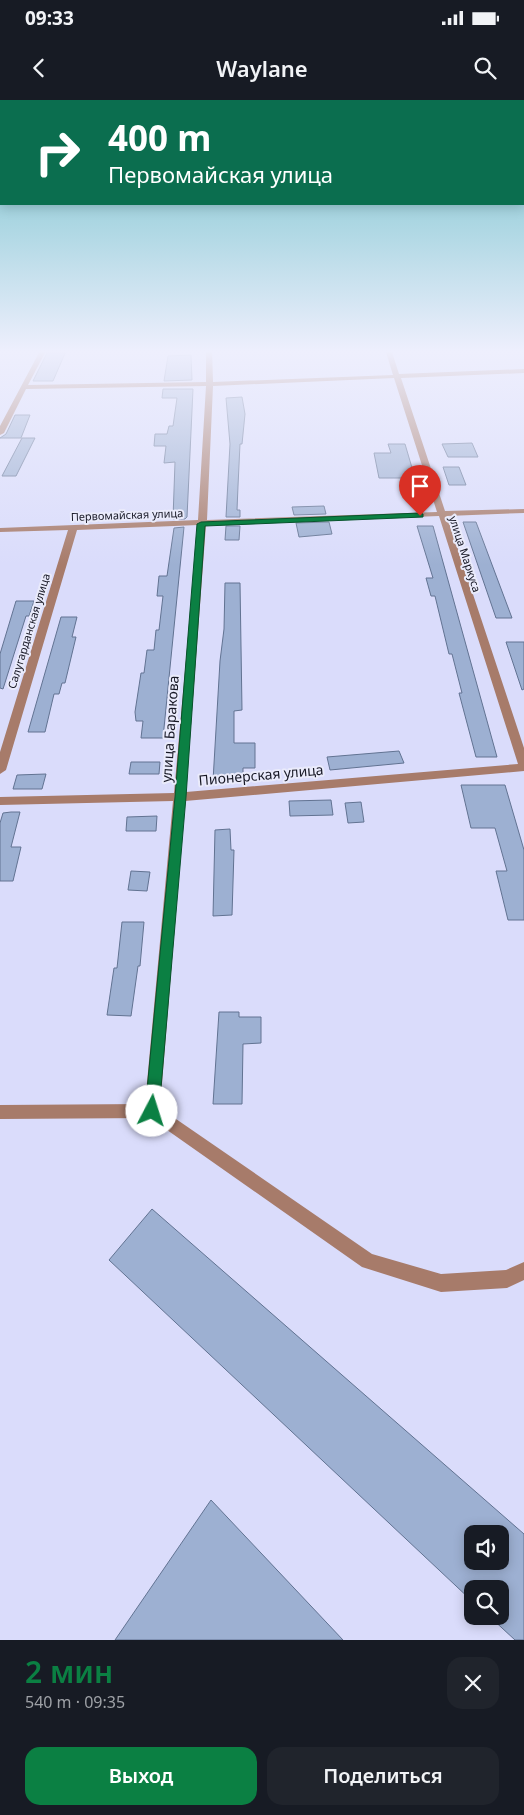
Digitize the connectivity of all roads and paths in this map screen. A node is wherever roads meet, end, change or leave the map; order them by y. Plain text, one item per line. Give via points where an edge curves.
1 (7, 421) edge
2 (208, 421) edge
3 (410, 421) edge
4 (0, 433) edge
5 (524, 511) edge
6 (440, 515) junction
7 (201, 524) junction
8 (73, 528) junction
9 (0, 530) edge
10 (524, 766) edge
11 (0, 770) edge
12 (180, 797) junction
13 (0, 801) edge
14 (152, 1111) junction
15 (0, 1112) edge
16 (524, 1271) edge

1 - 4 street
2 - 7 street, улица Баракова
3 - 6 street, улица Маркуса
5 - 6 street, Первомайская улица
6 - 7 street, Первомайская улица
6 - 10 street, улица Маркуса
7 - 8 street, Первомайская улица
7 - 12 street, улица Баракова
8 - 9 street, Первомайская улица
8 - 11 street, Салугарданская улица
10 - 12 street, Пионерская улица
12 - 13 street, Пионерская улица
12 - 14 street, улица Баракова
14 - 15 street
14 - 16 street via 368,1261 441,1283 506,1278

